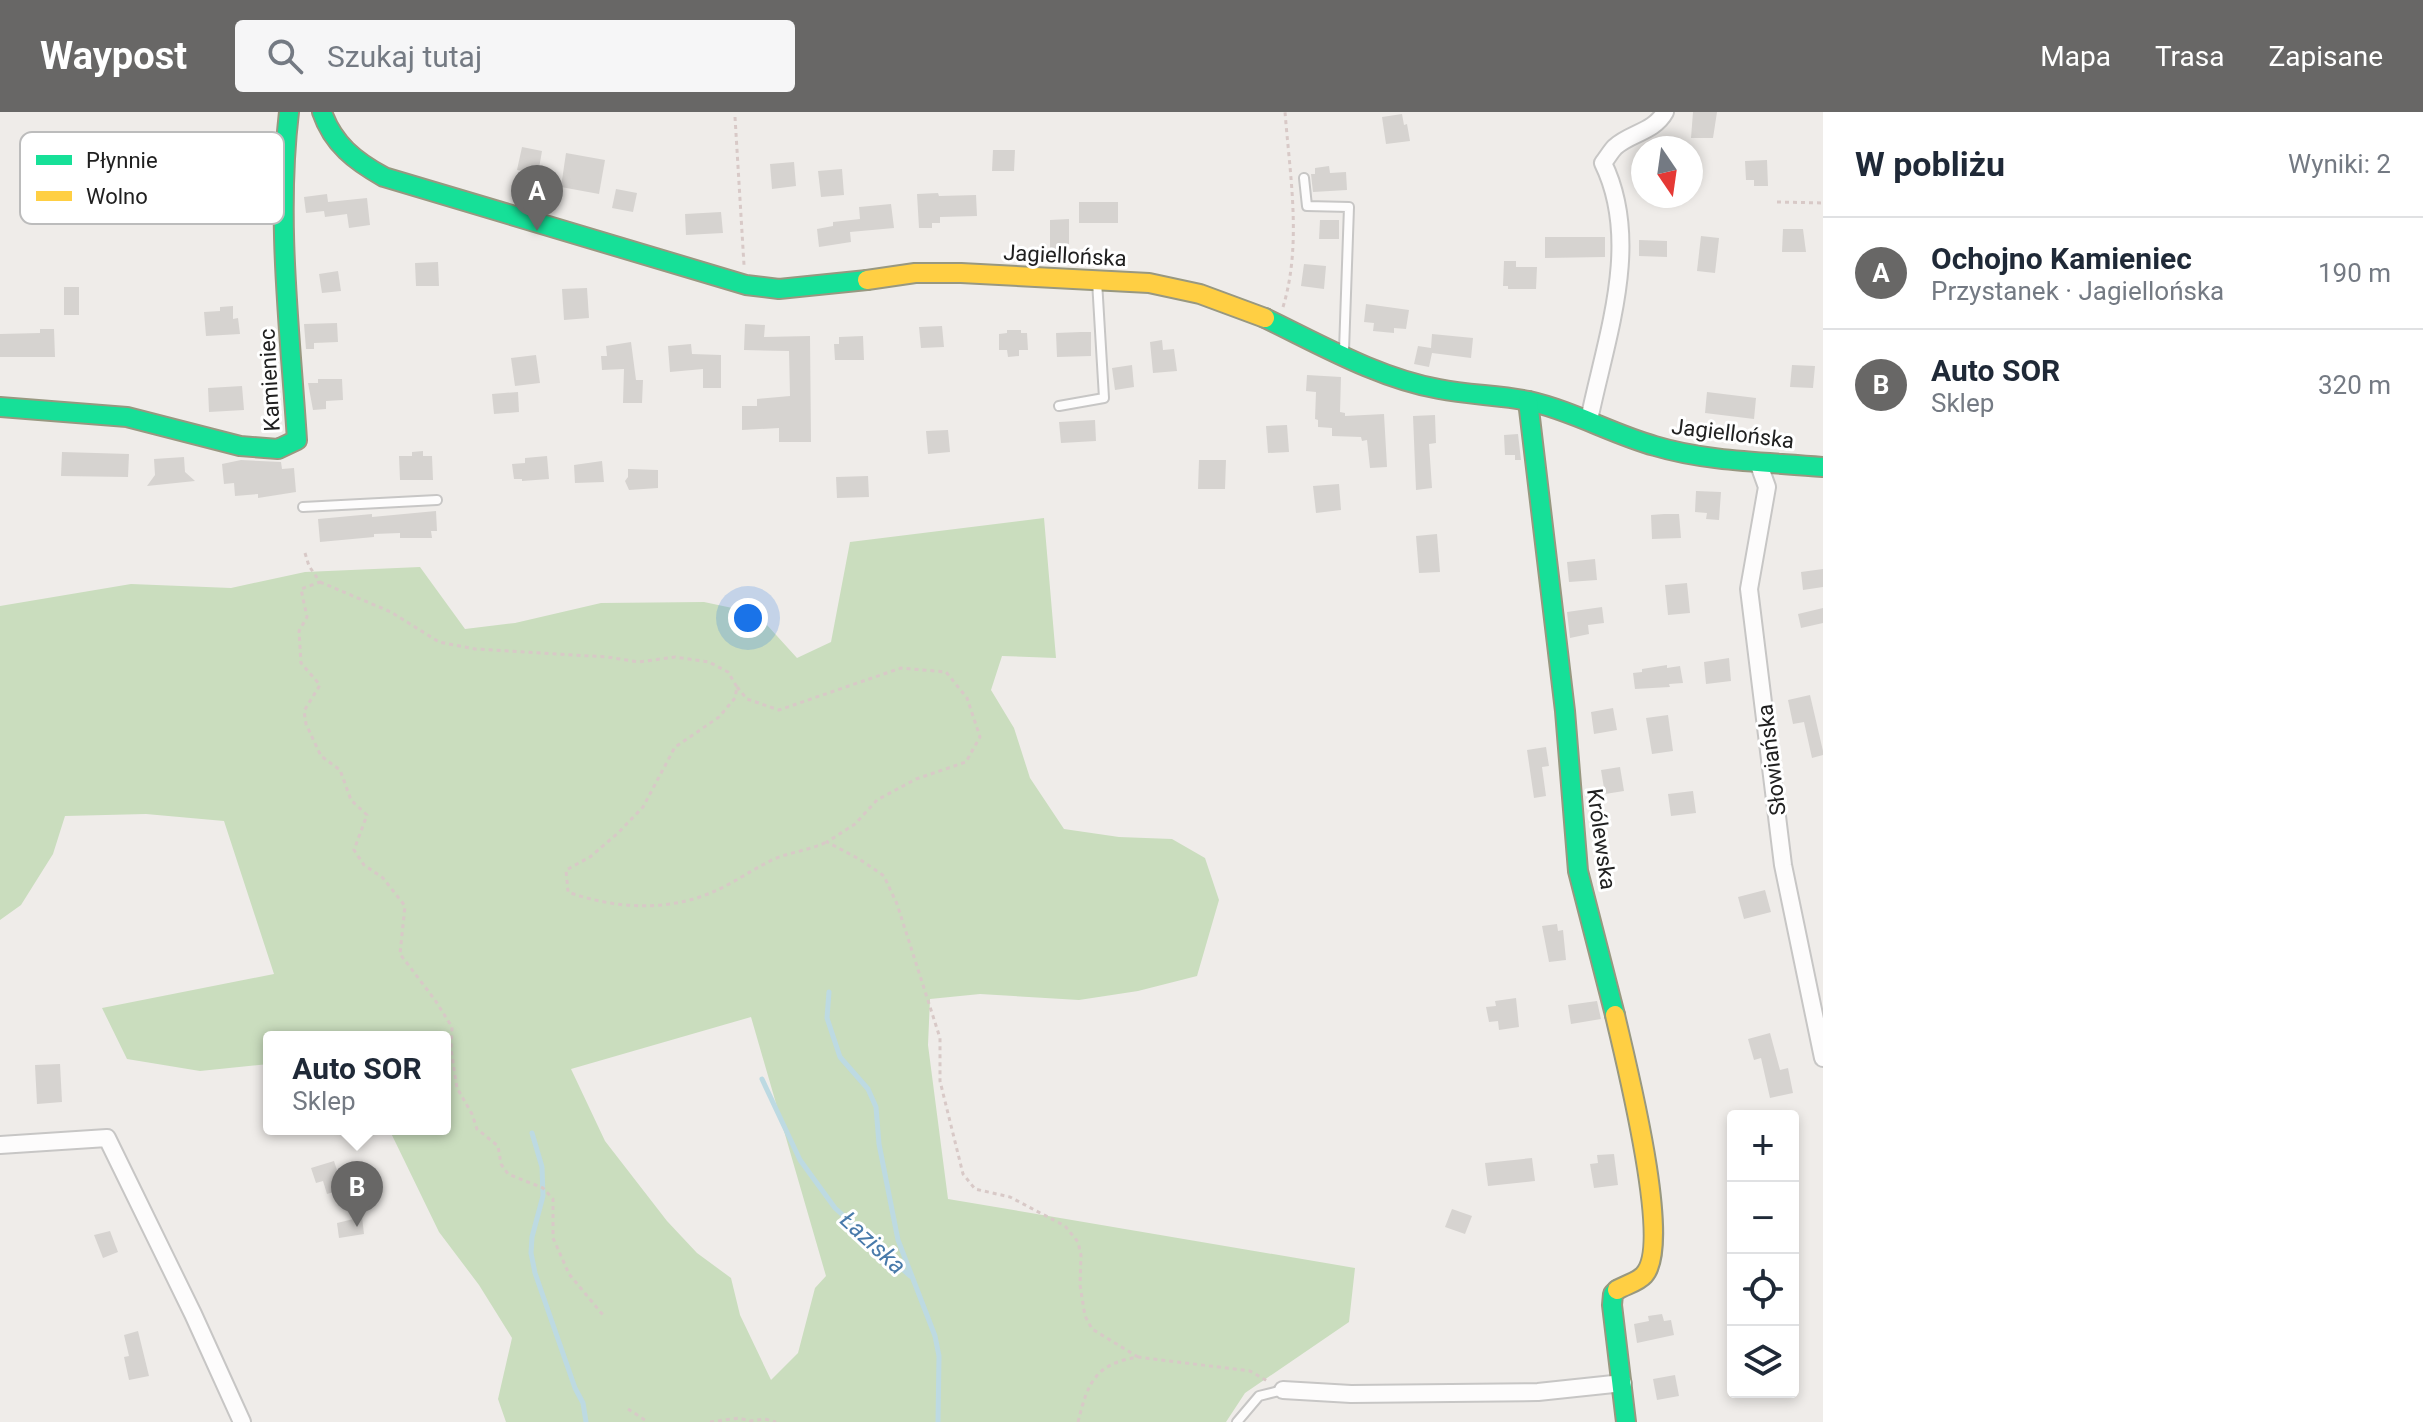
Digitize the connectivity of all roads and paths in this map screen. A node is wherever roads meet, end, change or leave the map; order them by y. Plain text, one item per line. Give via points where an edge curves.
1 (289, 112) edge
2 (322, 112) edge
3 (1285, 112) edge
4 (1665, 112) edge
5 (735, 117) dead end
6 (284, 154) edge
7 (1304, 178) dead end
8 (1777, 202) dead end
9 (1823, 203) edge
10 (284, 224) edge
11 (1097, 280) junction
12 (746, 285) junction
13 (1277, 324) junction
14 (1344, 356) junction
15 (1528, 401) junction
16 (1059, 406) dead end
17 (0, 407) edge
18 (1589, 420) junction
19 (1758, 462) junction
20 (1823, 467) edge
21 (437, 500) dead end
22 (303, 507) dead end
23 (305, 553) dead end
24 (320, 582) junction
25 (737, 687) junction
26 (827, 842) junction
27 (1823, 1058) edge
28 (0, 1145) edge
29 (603, 1315) dead end
30 (1138, 1357) junction
31 (1623, 1383) junction
32 (1283, 1390) junction
33 (628, 1409) dead end
34 (242, 1422) edge
35 (648, 1422) edge
36 (710, 1422) edge
37 (776, 1422) edge
38 (1078, 1422) edge
39 (1237, 1422) edge
40 (1626, 1422) edge

1 - 6 street, Kamieniec
2 - 12 street, Jagiellońska via 333,137 357,163 384,177
3 - 13 path via 1293,243 1289,285
4 - 18 street via 1641,134 1617,145 1603,163 1621,220 1621,267
5 - 12 path
7 - 14 lane via 1307,206 1349,207
8 - 9 path
10 - 17 street, Kamieniec via 297,440 278,449 240,446 127,417
11 - 12 street, Jagiellońska via 930,273 815,287
11 - 13 street, Jagiellońska via 1149,283 1200,294
11 - 16 lane via 1104,398
13 - 14 street, Jagiellońska
14 - 15 street, Jagiellońska via 1437,389
15 - 18 street, Jagiellońska
15 - 31 street, Królewska via 1578,871 1646,1156 1654,1255 1644,1276 1613,1294
18 - 19 street, Jagiellońska via 1653,446
19 - 20 street, Jagiellońska
19 - 27 street, Słowiańska via 1767,487 1749,589 1783,865
21 - 22 lane
23 - 24 path
24 - 25 path via 391,612 439,642 639,662 675,657 709,662 728,672
24 - 29 path via 301,589 307,617 299,631 301,663 320,685 304,711 321,756 340,770 351,800 367,815 354,850 405,906 400,954 452,1027 457,1088 477,1129 498,1146 508,1174 543,1188 553,1199 553,1238 569,1274
25 - 26 path via 747,699 779,710 901,668 946,672 967,698 980,737 966,762 877,800 855,824
25 - 26 path via 719,717 675,747 635,816 590,857 566,870 568,892 598,902 656,907 708,894 777,858
26 - 30 path via 884,876 897,904 940,1038 940,1081 963,1174 975,1189 1010,1197 1065,1226 1078,1242 1080,1285 1092,1329
28 - 34 street via 107,1138
30 - 32 path via 1250,1371
30 - 38 path via 1097,1373
31 - 32 street via 1538,1392
31 - 40 street
32 - 39 lane via 1259,1396
33 - 35 path
36 - 37 path

